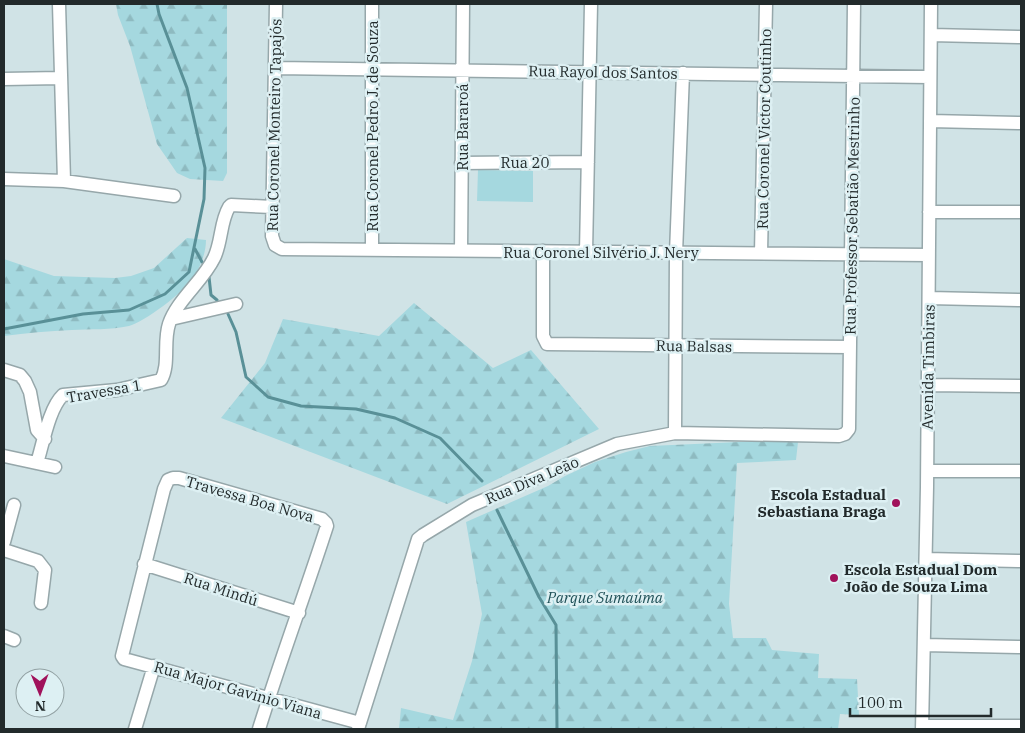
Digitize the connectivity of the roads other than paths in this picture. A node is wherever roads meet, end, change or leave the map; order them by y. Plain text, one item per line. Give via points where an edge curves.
1 (59, 4) edge
2 (276, 4) edge
3 (372, 4) edge
4 (462, 4) edge
5 (591, 4) edge
6 (766, 4) edge
7 (854, 4) edge
8 (931, 4) edge
9 (930, 36) junction
10 (1021, 38) edge
11 (276, 68) junction
12 (373, 68) junction
13 (462, 70) junction
14 (589, 72) junction
15 (683, 73) junction
16 (765, 74) junction
17 (853, 76) junction
18 (930, 77) junction
19 (60, 78) junction
20 (4, 79) edge
21 (930, 122) junction
22 (1021, 123) edge
23 (588, 162) junction
24 (461, 163) junction
25 (4, 179) edge
26 (64, 181) junction
27 (174, 196) dead end
28 (272, 207) junction
29 (929, 212) junction
30 (1021, 212) edge
31 (275, 245) joint
32 (372, 249) junction
33 (461, 251) junction
34 (543, 252) junction
35 (586, 252) junction
36 (676, 253) junction
37 (762, 253) junction
38 (850, 254) junction
39 (929, 255) junction
40 (929, 298) junction
41 (1021, 300) edge
42 (236, 304) dead end
43 (171, 319) junction
44 (677, 345) junction
45 (850, 347) junction
46 (4, 370) edge
47 (927, 385) junction
48 (1021, 386) edge
49 (849, 429) joint
50 (675, 433) junction
51 (45, 440) junction
52 (4, 456) edge
53 (37, 463) junction
54 (56, 468) dead end
55 (928, 471) junction
56 (1021, 471) edge
57 (14, 505) dead end
58 (4, 542) edge
59 (4, 550) edge
60 (926, 559) junction
61 (1021, 560) edge
62 (144, 564) junction
63 (41, 602) dead end
64 (298, 613) junction
65 (924, 645) junction
66 (1021, 648) edge
67 (154, 666) junction
68 (268, 699) junction
69 (359, 726) edge
70 (1021, 726) edge
71 (922, 727) edge
72 (135, 729) edge
73 (259, 729) edge

1 - 19 street
2 - 11 street, Rua Coronel Monteiro Tapajós
3 - 12 street, Rua Coronel Pedro J. de Souza
4 - 13 street, Rua Bararoá
5 - 14 street
6 - 16 street, Rua Coronel Victor Coutinho
7 - 17 street, Rua Professor Sebatião Mestrinho
8 - 9 street, Avenida Timbiras
9 - 10 street
9 - 18 street, Avenida Timbiras
11 - 12 street, Rua Rayol dos Santos
11 - 28 street, Rua Coronel Monteiro Tapajós
12 - 13 street, Rua Rayol dos Santos
12 - 32 street, Rua Coronel Pedro J. de Souza
13 - 14 street, Rua Rayol dos Santos
13 - 24 street, Rua Bararoá
14 - 15 street, Rua Rayol dos Santos
14 - 23 street
15 - 16 street, Rua Rayol dos Santos
15 - 36 street
16 - 17 street, Rua Rayol dos Santos
16 - 37 street, Rua Coronel Victor Coutinho
17 - 18 street, Rua Rayol dos Santos
17 - 38 street, Rua Professor Sebatião Mestrinho
18 - 21 street, Avenida Timbiras
19 - 20 street
19 - 26 street
21 - 22 street
21 - 29 street, Avenida Timbiras
23 - 24 street, Rua 20
23 - 35 street
24 - 33 street, Rua Bararoá
25 - 26 street
26 - 27 street
28 - 31 street, Rua Coronel Monteiro Tapajós
28 - 43 street, Travessa 1 via 229,206 215,256
29 - 30 street
29 - 39 street, Avenida Timbiras
31 - 32 street, Rua Coronel Silvério J. Nery via 282,249
32 - 33 street, Rua Coronel Silvério J. Nery
33 - 34 street, Rua Coronel Silvério J. Nery
34 - 35 street, Rua Coronel Silvério J. Nery
34 - 44 street, Rua Balsas via 544,342
35 - 36 street, Rua Coronel Silvério J. Nery
36 - 37 street, Rua Coronel Silvério J. Nery
36 - 44 street
37 - 38 street, Rua Coronel Silvério J. Nery
38 - 39 street, Rua Coronel Silvério J. Nery
38 - 45 street, Rua Professor Sebatião Mestrinho
39 - 40 street, Avenida Timbiras
40 - 41 street
40 - 47 street, Avenida Timbiras
42 - 43 street
43 - 51 street, Travessa 1 via 166,333 166,364 161,380 117,390 64,395 54,410
44 - 45 street, Rua Balsas
44 - 50 street
45 - 49 street, Rua Professor Sebatião Mestrinho
46 - 51 street via 20,375 26,381 37,430
47 - 48 street
47 - 55 street, Avenida Timbiras
49 - 50 street, Rua Diva Leão via 839,436
50 - 69 street, Rua Diva Leão via 617,444 472,506 423,534 418,540
51 - 53 street, Travessa 1
52 - 53 street
53 - 54 street
55 - 56 street
55 - 60 street, Avenida Timbiras
57 - 58 street
59 - 63 street via 38,561 45,570
60 - 61 street
60 - 65 street, Avenida Timbiras
62 - 64 street, Rua Mindú
62 - 64 street, Travessa Boa Nova via 164,489 168,480 173,478 322,519 327,526
62 - 67 street, Rua Major Gavinio Viana via 122,652 124,659
64 - 68 street
65 - 66 street
65 - 71 street, Avenida Timbiras
67 - 68 street, Rua Major Gavinio Viana
67 - 72 street
68 - 69 street, Rua Major Gavinio Viana
68 - 73 street
70 - 71 street

